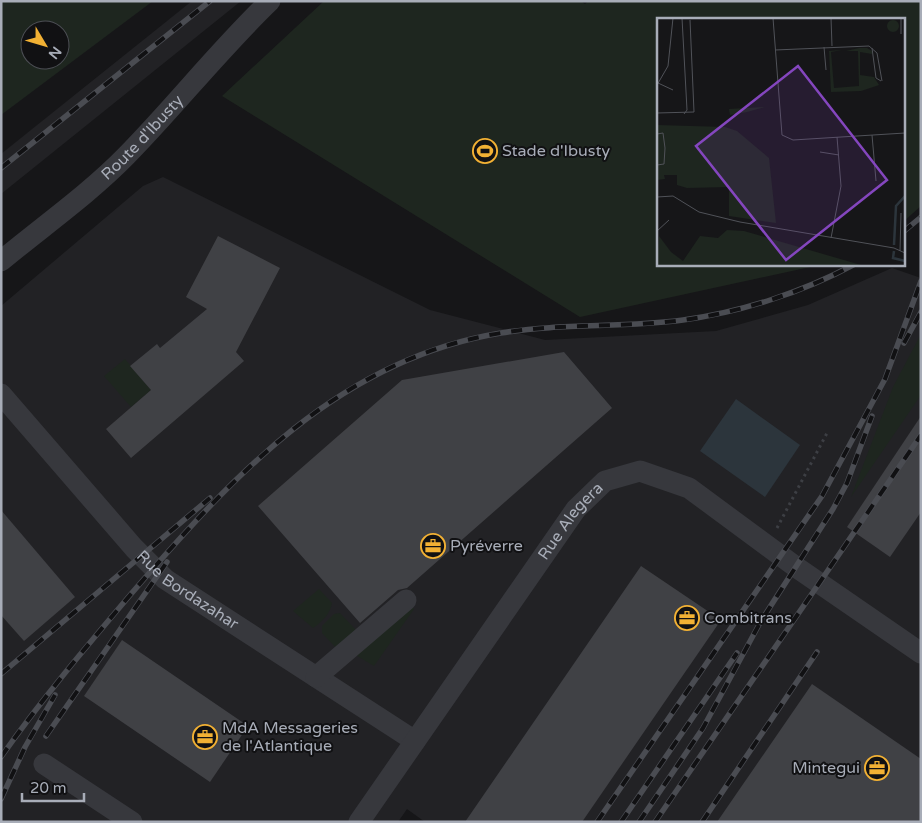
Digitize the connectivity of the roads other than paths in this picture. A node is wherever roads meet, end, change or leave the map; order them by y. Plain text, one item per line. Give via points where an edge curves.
1 (270, 1) edge
2 (1, 260) edge
3 (1, 394) edge
4 (406, 600) dead end
5 (921, 653) edge
6 (316, 677) junction
7 (415, 741) junction
8 (44, 764) dead end
9 (132, 822) edge
10 (359, 822) edge

1 - 2 street, Route d'Ibusty via 126,155
3 - 6 street, Rue Bordazahar via 153,569
4 - 6 street
5 - 7 street, Rue Alegera via 689,488 640,471 605,481 576,509
6 - 7 street, Rue Bordazahar
7 - 10 street, Rue Alegera
8 - 9 street

